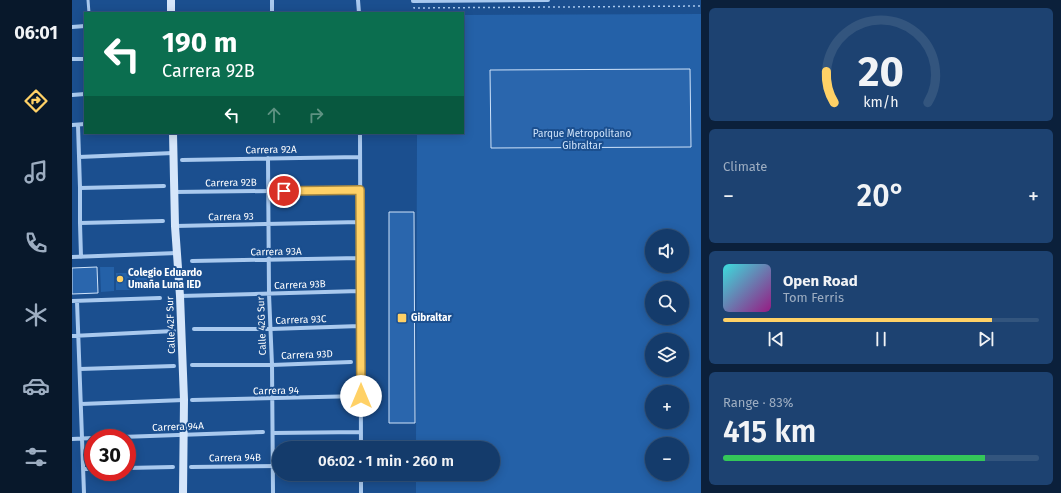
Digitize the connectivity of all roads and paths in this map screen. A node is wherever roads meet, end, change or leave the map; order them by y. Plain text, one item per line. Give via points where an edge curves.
1 (88, 0) edge
2 (171, 0) edge
3 (272, 0) edge
4 (358, 0) edge
5 (481, 0) edge
6 (548, 0) edge
7 (413, 1) edge
8 (701, 6) edge
9 (414, 8) dead end
10 (89, 12) edge
11 (171, 12) edge
12 (272, 12) edge
13 (359, 12) edge
14 (84, 26) edge
15 (72, 27) edge
16 (72, 59) edge
17 (84, 59) edge
18 (84, 94) edge
19 (72, 95) edge
20 (84, 124) edge
21 (72, 125) edge
22 (78, 125) junction
23 (173, 134) edge
24 (360, 134) edge
25 (174, 153) junction
26 (360, 156) junction
27 (79, 157) junction
28 (268, 158) junction
29 (182, 160) dead end
30 (164, 186) dead end
31 (80, 188) junction
32 (360, 190) junction
33 (268, 191) junction
34 (174, 192) junction
35 (164, 221) dead end
36 (360, 222) junction
37 (80, 223) junction
38 (269, 224) junction
39 (175, 226) junction
40 (177, 253) junction
41 (72, 257) edge
42 (81, 257) junction
43 (360, 258) junction
44 (269, 260) junction
45 (192, 261) dead end
46 (360, 291) junction
47 (269, 294) junction
48 (180, 296) junction
49 (160, 298) dead end
50 (72, 301) edge
51 (77, 301) junction
52 (360, 326) junction
53 (194, 329) dead end
54 (271, 329) junction
55 (174, 331) dead end
56 (72, 336) edge
57 (79, 336) junction
58 (351, 362) dead end
59 (272, 364) junction
60 (192, 365) dead end
61 (174, 366) dead end
62 (80, 369) junction
63 (361, 396) junction
64 (272, 399) junction
65 (184, 400) junction
66 (192, 400) dead end
67 (81, 404) junction
68 (263, 432) dead end
69 (361, 432) junction
70 (272, 433) junction
71 (183, 435) junction
72 (136, 437) edge
73 (82, 438) junction
74 (72, 439) edge
75 (272, 441) edge
76 (360, 441) edge
77 (272, 466) edge
78 (173, 467) dead end
79 (191, 467) dead end
80 (136, 468) edge
81 (83, 469) joint
82 (273, 481) edge
83 (361, 481) edge
84 (84, 493) edge
85 (183, 493) edge
86 (273, 493) edge
87 (361, 493) edge

1 - 10 lane
2 - 11 street
3 - 12 street
4 - 13 street
5 - 6 street
5 - 7 street
8 - 9 path
14 - 15 street
16 - 17 street
18 - 19 street
20 - 22 street
21 - 22 street
22 - 27 street
23 - 25 street, Calle 42F Sur
24 - 26 street
25 - 27 street
25 - 34 street, Calle 42F Sur
26 - 28 street, Carrera 92A
26 - 32 street
27 - 31 street
28 - 29 street, Carrera 92A
28 - 33 street, Calle 42G Sur
30 - 31 street
31 - 37 street
32 - 33 street, Carrera 92B
32 - 36 street
33 - 34 street, Carrera 92B
33 - 38 street, Calle 42G Sur
34 - 39 street, Calle 42F Sur
35 - 37 street
36 - 38 street, Carrera 93
36 - 43 street
37 - 42 street
38 - 39 street, Carrera 93
38 - 44 street, Calle 42G Sur
39 - 40 street, Calle 42F Sur
40 - 42 street
40 - 48 street, Calle 42F Sur
41 - 42 street
43 - 44 street, Carrera 93A
43 - 46 street
44 - 45 street, Carrera 93A
44 - 47 street, Calle 42G Sur
46 - 47 street, Carrera 93B
46 - 52 street
47 - 48 street, Carrera 93B
47 - 54 street, Calle 42G Sur
48 - 65 street, Calle 42F Sur
49 - 51 street
50 - 51 street
51 - 57 street
52 - 54 street, Carrera 93C
52 - 63 street
53 - 54 street, Carrera 93C
54 - 59 street, Calle 42G Sur
55 - 57 street
56 - 57 street
57 - 62 street
58 - 59 street, Carrera 93D
59 - 60 street, Carrera 93D
59 - 64 street, Calle 42G Sur
61 - 62 street
62 - 67 street
63 - 64 street, Carrera 94
63 - 69 street
64 - 66 street, Carrera 94
64 - 70 street, Calle 42G Sur
65 - 67 street
65 - 71 street, Calle 42F Sur
67 - 73 street
68 - 71 street, Carrera 94A
69 - 70 street
69 - 76 street
70 - 75 street, Calle 42G Sur
71 - 72 street, Carrera 94A
71 - 85 street, Calle 42F Sur
73 - 74 street, Carrera 94A
73 - 81 street
77 - 79 street, Carrera 94B
78 - 80 street
81 - 84 street
82 - 86 street, Calle 42G Sur
83 - 87 street

